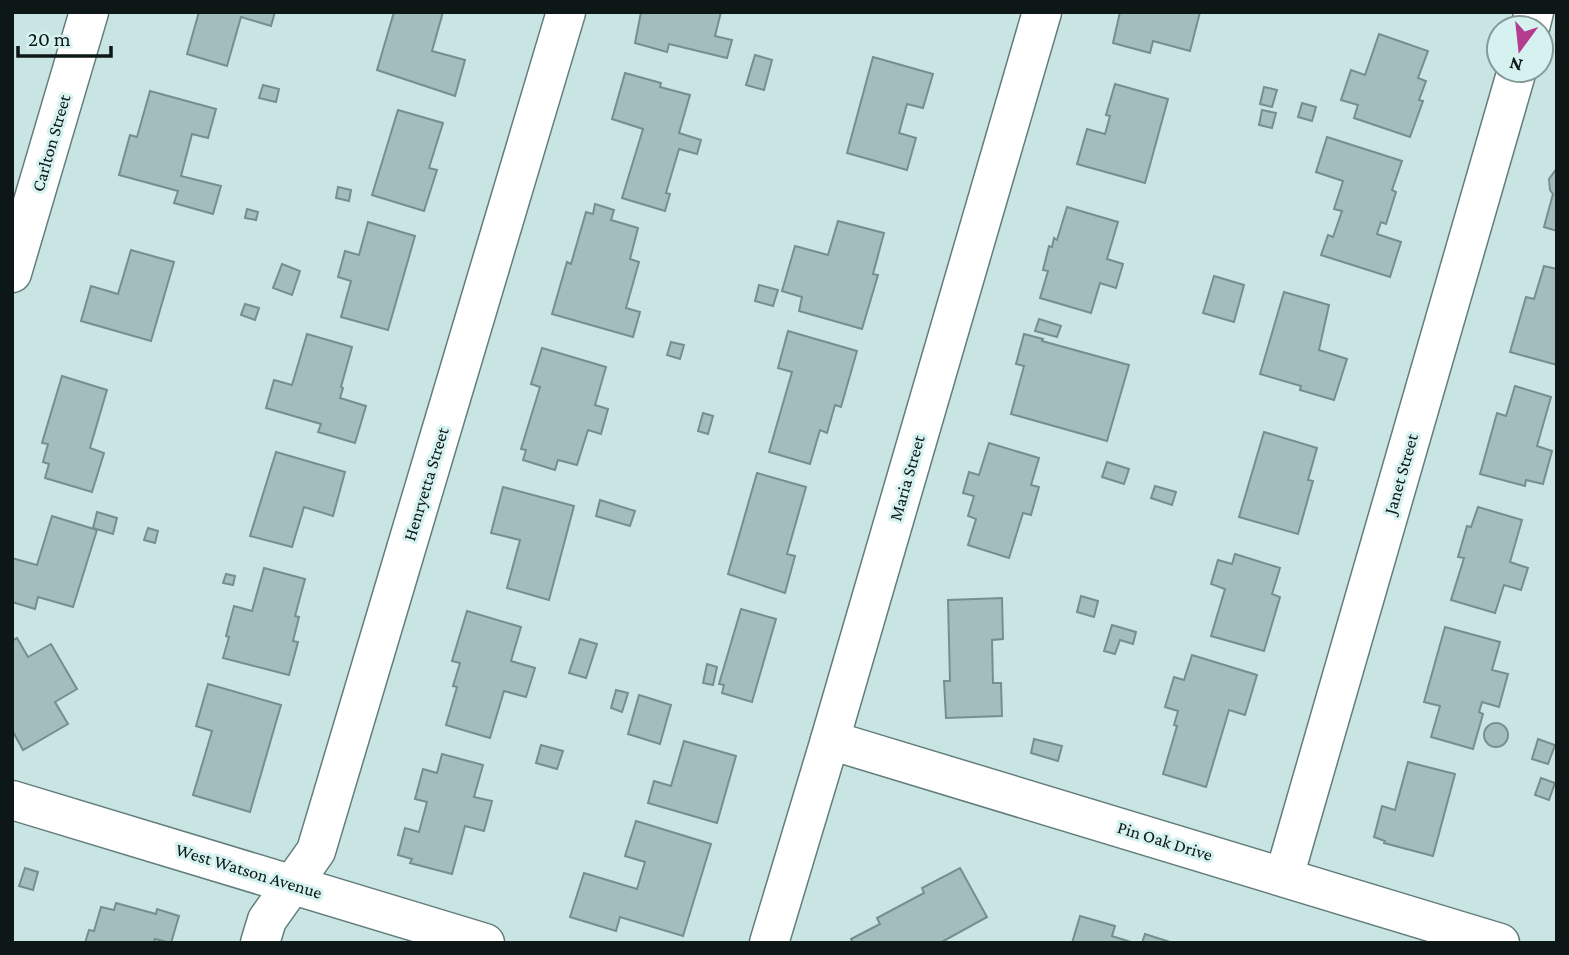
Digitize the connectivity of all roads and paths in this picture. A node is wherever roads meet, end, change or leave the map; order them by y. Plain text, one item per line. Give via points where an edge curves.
1 (89, 12) edge
2 (566, 12) edge
3 (1042, 12) edge
4 (1513, 84) edge
5 (12, 273) edge
6 (830, 740) junction
7 (12, 800) edge
8 (1284, 877) junction
9 (293, 884) junction
10 (260, 943) edge
11 (485, 943) edge
12 (769, 943) edge
13 (1500, 943) edge

1 - 5 street, Carlton Street
2 - 9 street, Henryetta Street via 316,851
3 - 6 street, Maria Street
4 - 8 street, Janet Street
6 - 8 street, Pin Oak Drive
6 - 12 street, Maria Street
7 - 9 street, West Watson Avenue
8 - 13 street, Pin Oak Drive
9 - 10 street, Henryetta Street via 267,920
9 - 11 street, West Watson Avenue

